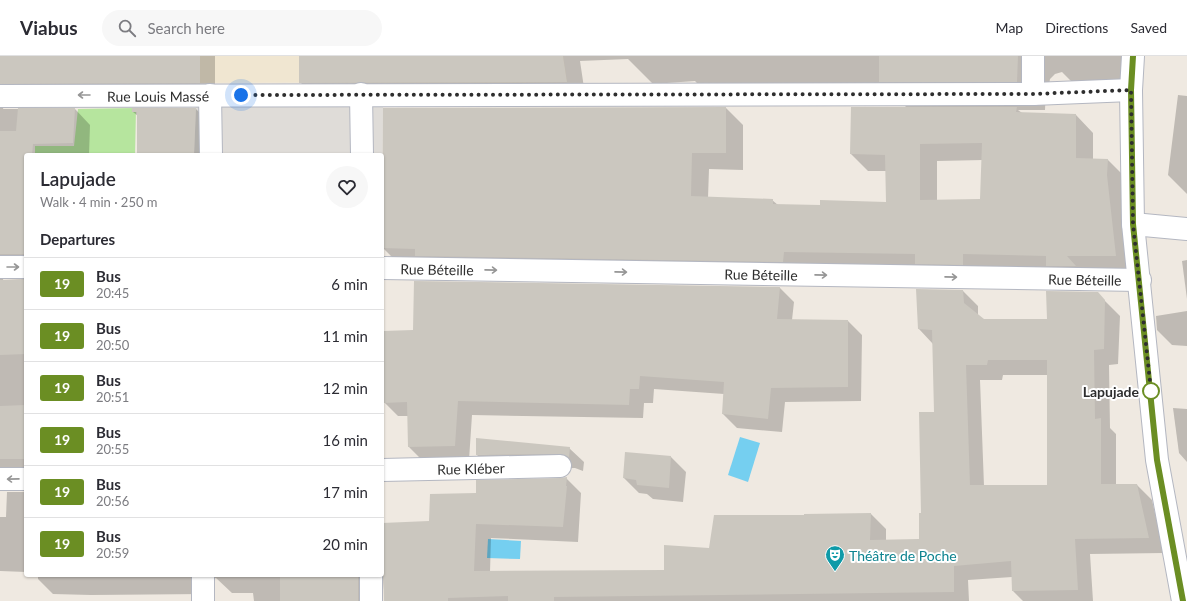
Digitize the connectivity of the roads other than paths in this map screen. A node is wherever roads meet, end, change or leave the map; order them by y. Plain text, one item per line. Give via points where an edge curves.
1 (1033, 56) edge
2 (1133, 56) edge
3 (1131, 90) junction
4 (361, 94) junction
5 (1033, 94) junction
6 (210, 95) junction
7 (0, 96) edge
8 (211, 153) edge
9 (362, 153) edge
10 (1133, 224) junction
11 (1187, 229) edge
12 (0, 267) edge
13 (24, 267) edge
14 (384, 268) edge
15 (1140, 280) junction
16 (560, 466) dead end
17 (384, 470) edge
18 (24, 479) edge
19 (0, 480) edge
20 (203, 577) edge
21 (371, 577) edge
22 (1183, 590) edge
23 (203, 601) edge
24 (371, 601) edge

1 - 5 street
2 - 3 street
3 - 5 street, Rue Louis Massé
3 - 10 street
4 - 5 street, Rue Louis Massé
4 - 6 street, Rue Louis Massé
4 - 9 street
6 -> 7 street, Rue Louis Massé
6 - 8 street
10 - 11 street
10 - 15 street
12 -> 13 street
14 -> 15 street, Rue Béteille
15 - 22 street via 1157,460
16 - 17 street, Rue Kléber
18 -> 19 street
20 - 23 street
21 - 24 street

